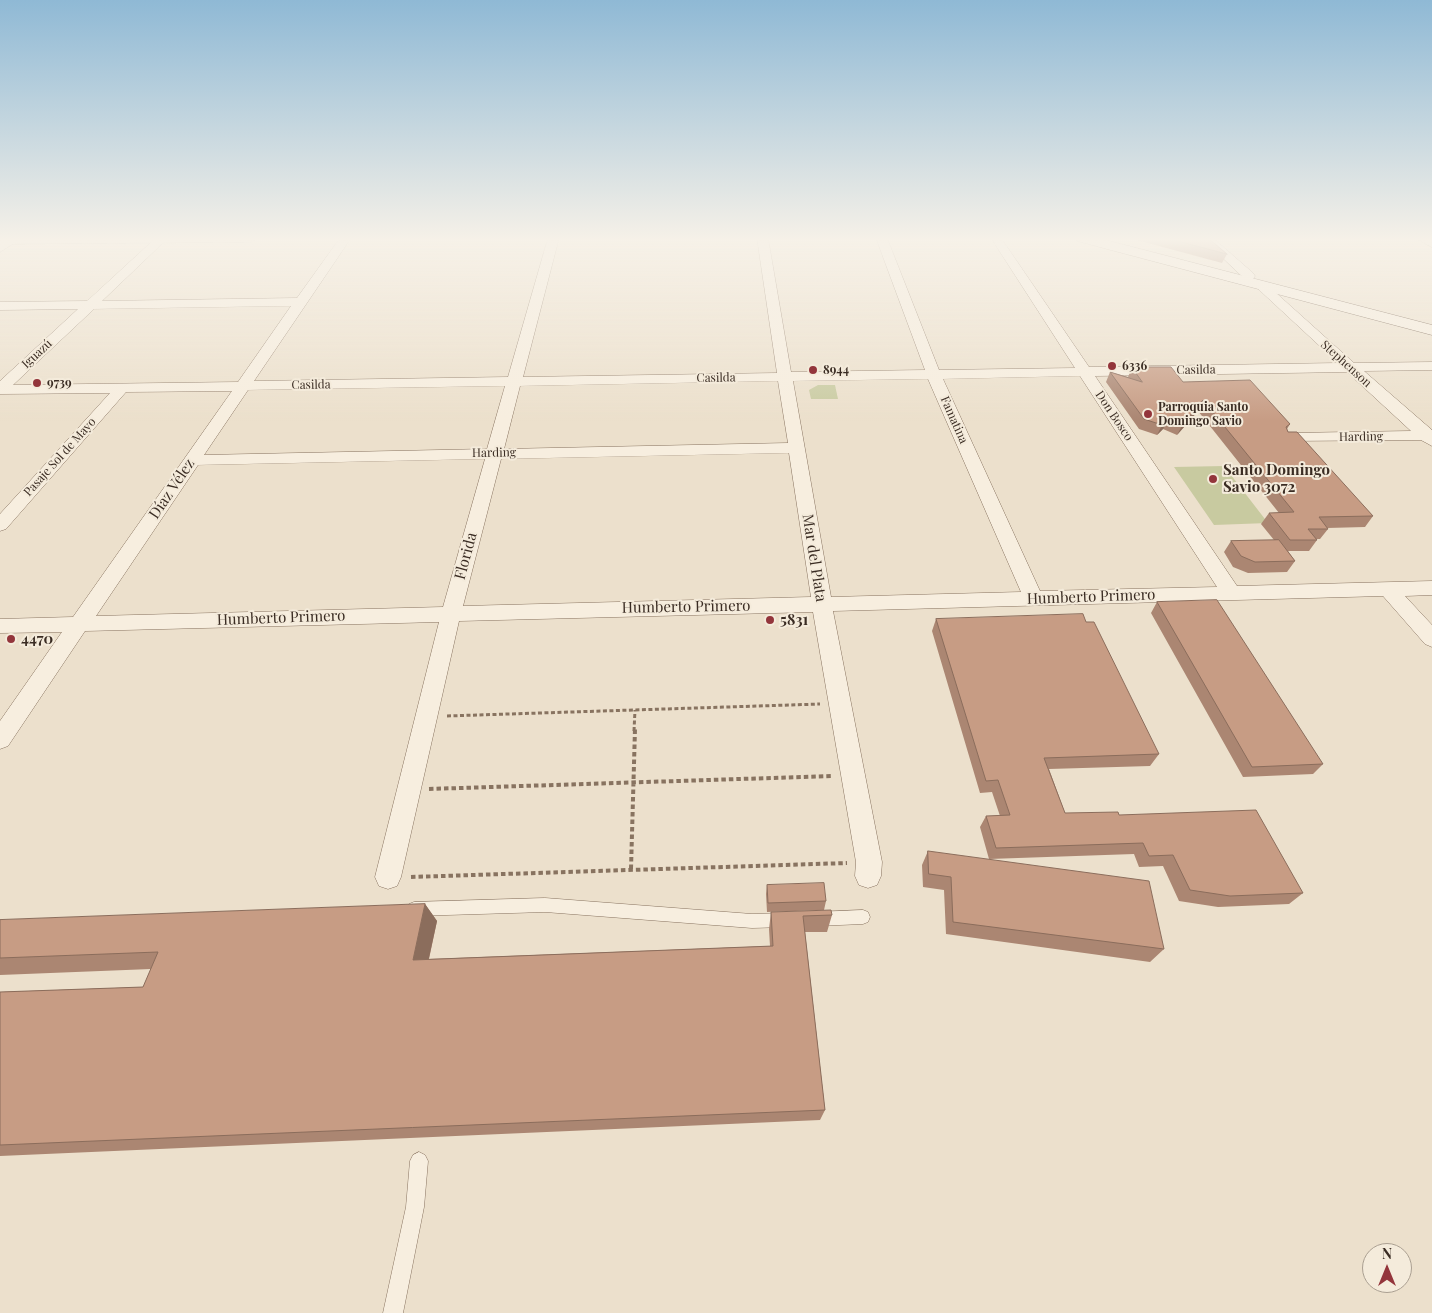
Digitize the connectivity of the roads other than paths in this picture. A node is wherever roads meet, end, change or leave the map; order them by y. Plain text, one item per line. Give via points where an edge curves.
1 (96, 299) edge
2 (302, 299) edge
3 (536, 299) edge
4 (772, 299) edge
5 (905, 299) edge
6 (1037, 299) edge
7 (1275, 299) edge
8 (1321, 299) edge
9 (1332, 299) edge
10 (300, 302) junction
11 (90, 305) junction
12 (0, 306) edge
13 (1432, 323) edge
14 (1432, 330) edge
15 (1432, 366) edge
16 (1350, 368) junction
17 (1085, 372) junction
18 (934, 375) junction
19 (785, 377) junction
20 (514, 381) junction
21 (242, 386) junction
22 (0, 389) edge
23 (121, 389) junction
24 (1430, 437) edge
25 (1289, 438) edge
26 (796, 448) junction
27 (495, 453) junction
28 (192, 460) junction
29 (0, 525) edge
30 (1432, 588) edge
31 (1389, 590) junction
32 (1232, 594) junction
33 (1034, 599) junction
34 (822, 604) junction
35 (451, 613) junction
36 (80, 624) junction
37 (0, 626) edge
38 (1432, 639) edge
39 (0, 739) edge
40 (868, 869) road end
41 (388, 877) road end
42 (396, 910) edge
43 (863, 917) dead end
44 (419, 1161) dead end
45 (393, 1313) edge

1 - 11 street, Iguazú
2 - 10 street, Díaz Vélez
3 - 20 street, Florida
4 - 19 street, Mar del Plata
5 - 18 street, Famatina
6 - 17 street, Don Bosco
7 - 16 street, Stephenson
8 - 14 main road
9 - 13 main road
10 - 11 street
10 - 21 street, Díaz Vélez
11 - 12 street
11 - 22 street, Iguazú
15 - 16 street, Casilda
16 - 17 street, Casilda
16 - 24 street, Stephenson
17 - 18 street, Casilda
17 - 32 street, Don Bosco
18 - 19 street, Casilda
18 - 33 street, Famatina
19 - 20 street, Casilda
19 - 26 street, Mar del Plata
20 - 21 street, Casilda
20 - 27 street, Florida
21 - 23 street, Casilda
21 - 28 street, Díaz Vélez
22 - 23 street, Casilda
23 - 29 street, Pasaje Sol de Mayo
24 - 25 street, Harding
26 - 27 street, Harding
26 - 34 street, Mar del Plata
27 - 28 street, Harding
27 - 35 street, Florida
28 - 36 street, Díaz Vélez
30 - 31 street, Humberto Primero
31 - 32 street, Humberto Primero
31 - 38 street
32 - 33 street, Humberto Primero
33 - 34 street, Humberto Primero
34 - 35 street, Humberto Primero
34 - 40 street, Mar del Plata
35 - 36 street, Humberto Primero
35 - 41 street, Florida
36 - 37 street, Humberto Primero
36 - 39 street, Díaz Vélez
42 - 43 lane via 545,905 752,921
44 - 45 lane via 415,1208

